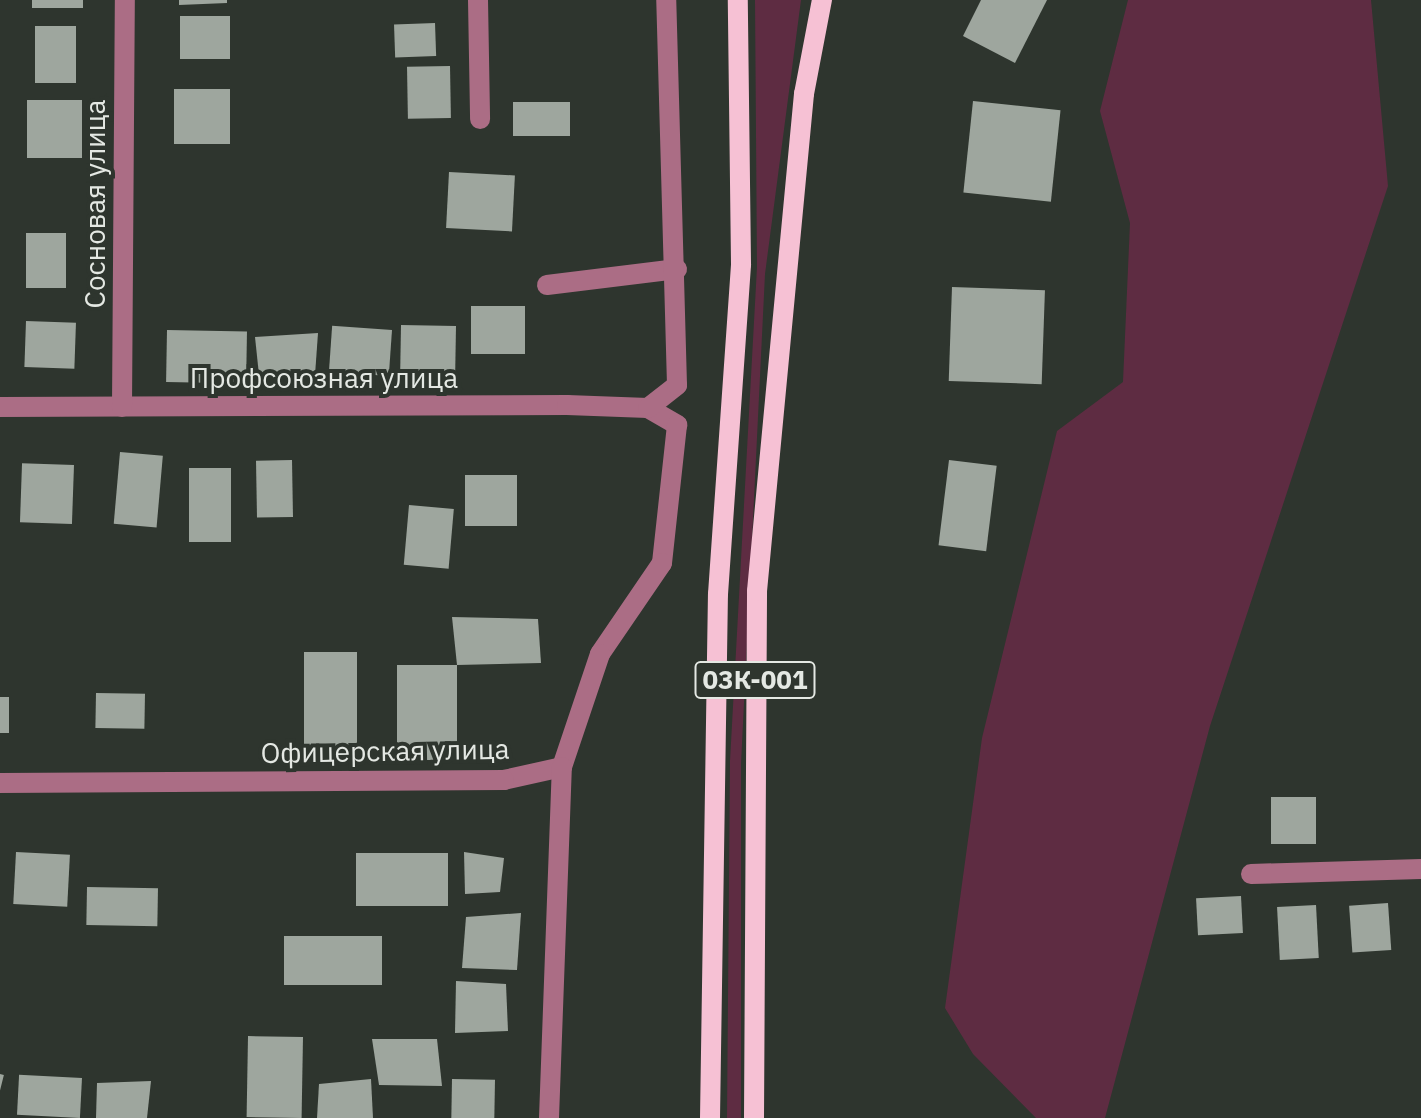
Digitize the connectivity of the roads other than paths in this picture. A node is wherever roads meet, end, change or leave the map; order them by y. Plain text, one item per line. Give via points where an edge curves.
1 (125, 0) edge
2 (478, 0) edge
3 (666, 0) edge
4 (738, 0) edge
5 (822, 0) edge
6 (480, 119) dead end
7 (677, 269) junction
8 (547, 285) dead end
9 (0, 407) edge
10 (122, 407) junction
11 (648, 408) junction
12 (562, 767) junction
13 (0, 783) edge
14 (1421, 869) edge
15 (1251, 874) dead end
16 (549, 1118) edge
17 (710, 1118) edge
18 (754, 1118) edge

1 - 10 street, Сосновая улица
2 - 6 street
3 - 7 street
4 - 17 main road, 03К-001 via 741,264 718,594
5 - 18 main road, 03К-001 via 804,94 757,591
7 - 8 street
7 - 11 street via 677,385
9 - 10 street, Профсоюзная улица
10 - 11 street, Профсоюзная улица
11 - 12 street via 677,425 662,563 600,654
12 - 13 street, Офицерская улица via 504,780
12 - 16 street
14 - 15 street

